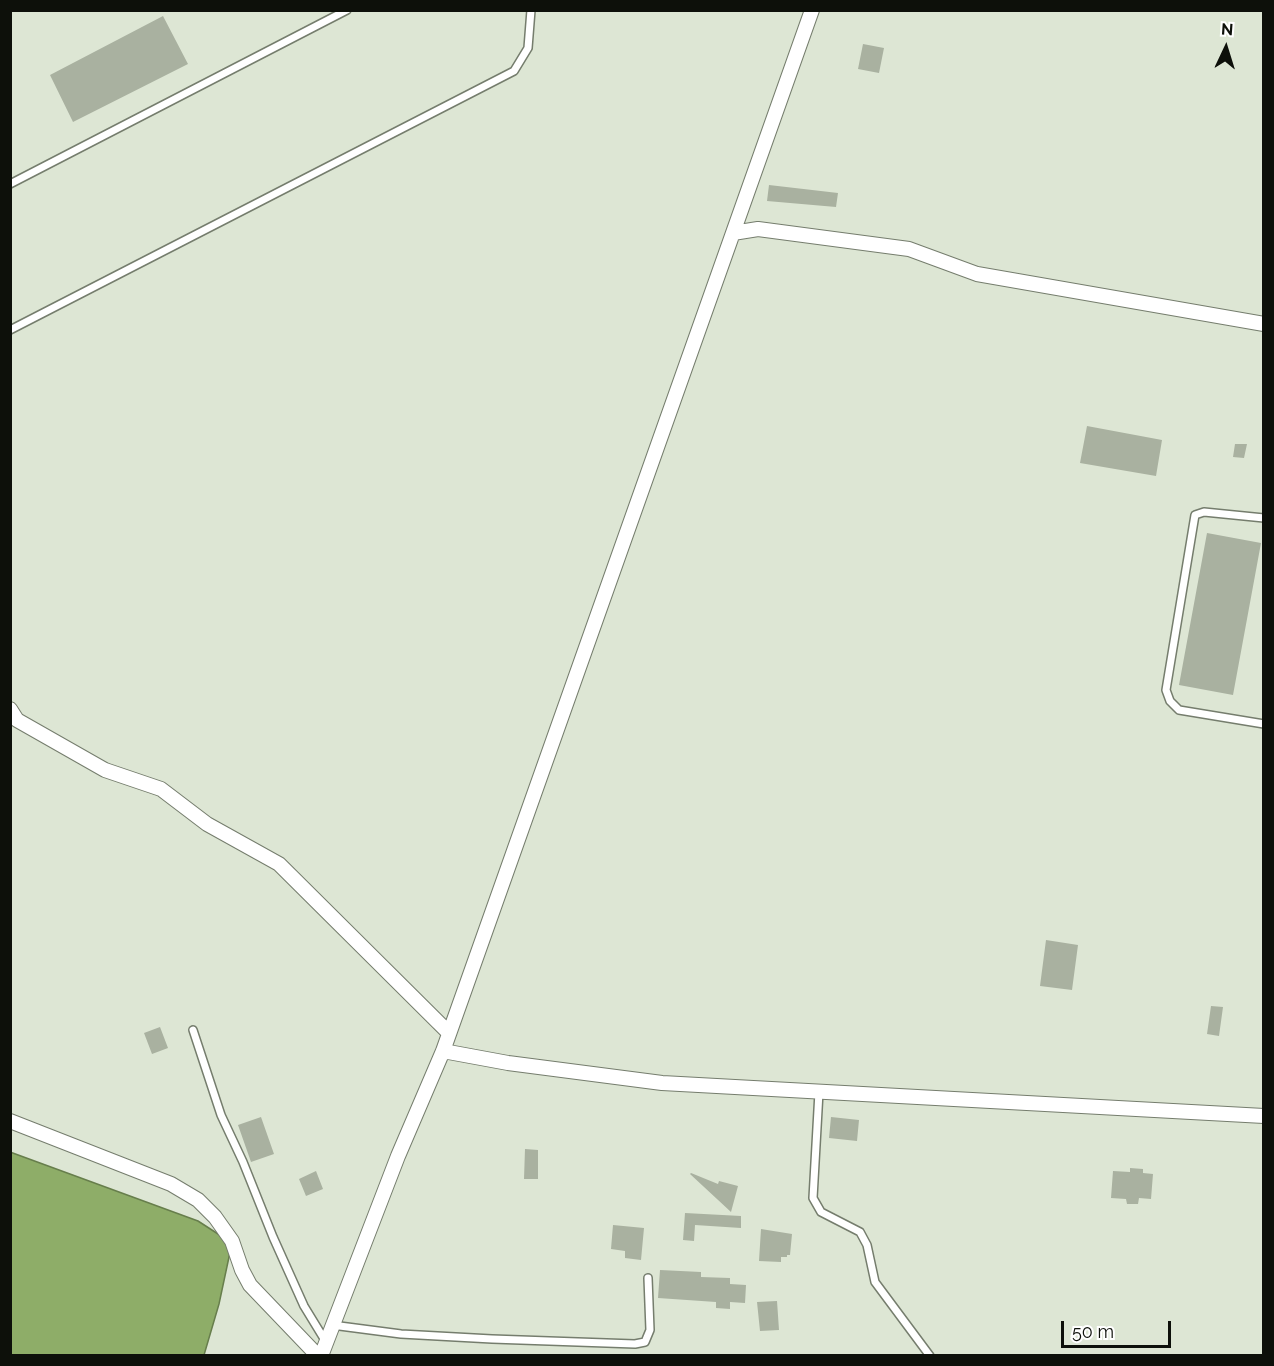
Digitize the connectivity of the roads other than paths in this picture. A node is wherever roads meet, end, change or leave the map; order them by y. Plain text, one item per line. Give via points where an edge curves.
1 (347, 10) edge
2 (531, 10) edge
3 (812, 10) edge
4 (10, 184) edge
5 (733, 233) junction
6 (1263, 324) edge
7 (10, 330) edge
8 (1263, 518) edge
9 (10, 709) edge
10 (1263, 724) edge
11 (193, 1029) dead end
12 (449, 1033) junction
13 (443, 1051) junction
14 (819, 1092) junction
15 (1263, 1116) edge
16 (10, 1121) edge
17 (648, 1278) dead end
18 (332, 1325) junction
19 (322, 1351) edge
20 (930, 1356) edge

1 - 4 lane
2 - 7 lane via 528,48 514,71
3 - 5 street
5 - 6 street via 758,229 909,249 977,274
5 - 12 street
8 - 10 lane via 1204,512 1195,515 1166,690 1179,710
9 - 12 street via 17,720 105,770 161,789 207,824 279,864
11 - 19 lane via 221,1115
12 - 13 street
13 - 14 street via 662,1083
13 - 18 street
14 - 15 street
14 - 20 lane via 813,1198 821,1212 860,1232 875,1282
16 - 19 street via 171,1184 198,1200 232,1241 250,1285
17 - 18 lane via 650,1330 645,1342 635,1344 419,1335
18 - 19 street

